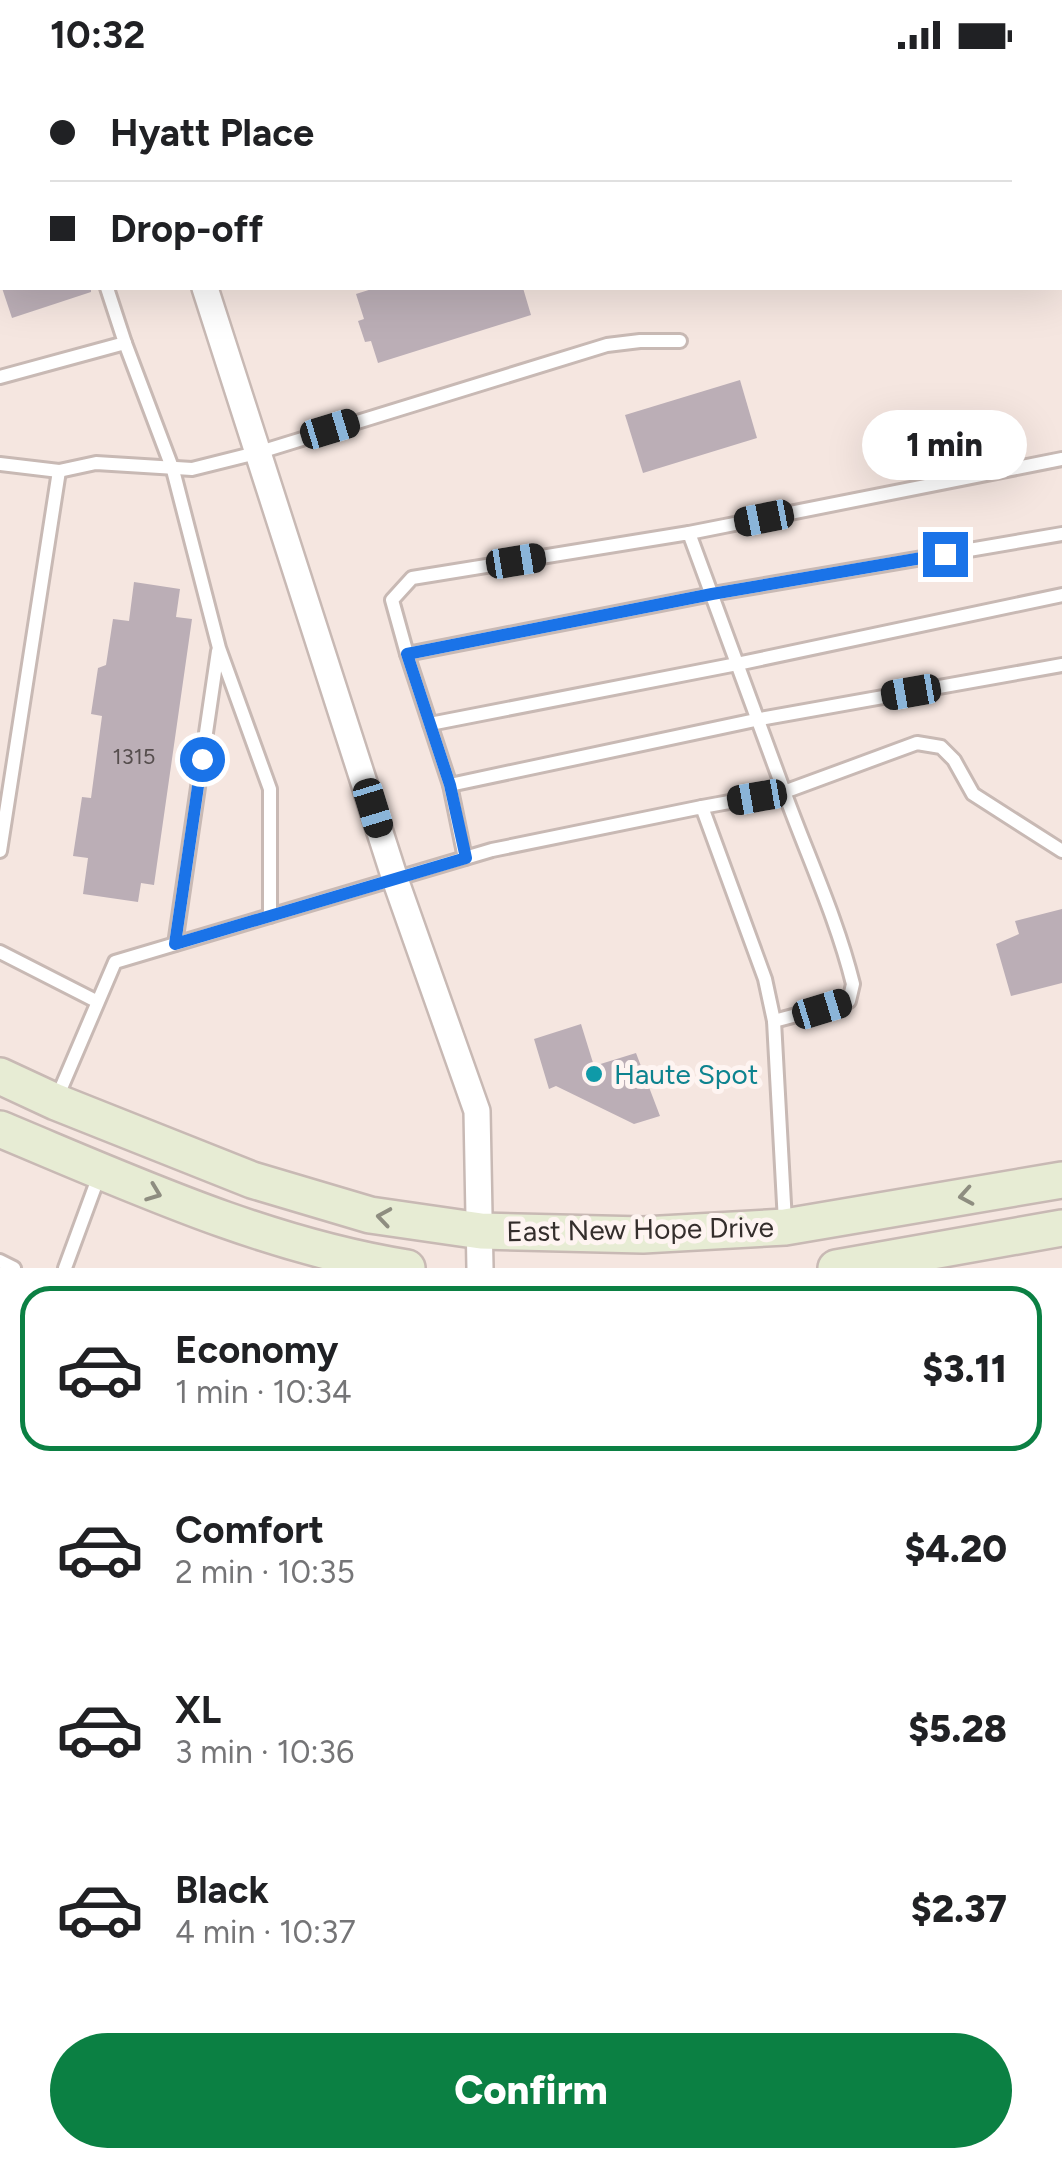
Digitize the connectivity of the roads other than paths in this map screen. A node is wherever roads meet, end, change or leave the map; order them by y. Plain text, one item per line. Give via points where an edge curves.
1 (107, 290) edge
2 (206, 290) edge
3 (680, 342) dead end
4 (125, 343) junction
5 (0, 377) edge
6 (260, 452) junction
7 (1062, 459) edge
8 (0, 464) edge
9 (173, 470) junction
10 (59, 471) junction
11 (689, 533) junction
12 (1062, 534) edge
13 (712, 594) junction
14 (1062, 595) edge
15 (218, 648) junction
16 (407, 654) junction
17 (737, 664) junction
18 (1062, 665) edge
19 (760, 719) junction
20 (430, 724) junction
21 (450, 785) junction
22 (784, 792) junction
23 (702, 807) junction
24 (0, 851) edge
25 (1062, 851) edge
26 (466, 858) junction
27 (396, 879) junction
28 (270, 916) junction
29 (175, 944) junction
30 (0, 952) edge
31 (96, 1002) junction
32 (774, 1021) junction
33 (0, 1076) edge
34 (56, 1102) junction
35 (0, 1128) edge
36 (101, 1171) junction
37 (1062, 1180) edge
38 (785, 1227) junction
39 (1062, 1228) edge
40 (481, 1230) junction
41 (0, 1261) edge
42 (13, 1268) edge
43 (65, 1268) edge
44 (407, 1268) edge
45 (480, 1268) edge
46 (836, 1268) edge

1 - 4 lane
2 - 6 street
3 - 6 lane via 607,345
4 - 5 lane
4 - 9 lane
6 - 9 lane
6 - 27 street
7 - 11 lane
8 - 10 lane
9 - 10 lane via 96,463
9 - 15 lane
10 - 24 lane
11 - 13 lane
11 - 16 lane via 412,578 392,600
12 - 13 lane
13 - 16 lane
13 - 17 lane
14 - 17 lane
15 - 28 lane via 270,789
15 - 29 lane
16 - 20 lane
17 - 19 lane
17 - 20 lane
18 - 19 lane
19 - 21 lane
19 - 22 lane
20 - 21 lane
21 - 26 lane
22 - 23 lane
22 - 25 lane via 917,743 941,747 973,794
22 - 32 lane via 853,993
23 - 26 lane
23 - 32 lane
26 - 27 lane
27 - 28 lane
27 - 40 street via 478,1110
28 - 29 lane
29 - 31 lane via 115,962
30 - 31 lane
31 - 34 lane
32 - 38 lane
33 - 34 street, East New Hope Drive
40 -> 34 street, East New Hope Drive via 370,1216
35 - 36 street
36 - 43 lane
36 -> 44 street via 257,1232
37 -> 38 street, East New Hope Drive
38 - 40 street, East New Hope Drive via 644,1234
39 - 46 street
40 - 45 street
41 - 42 lane

